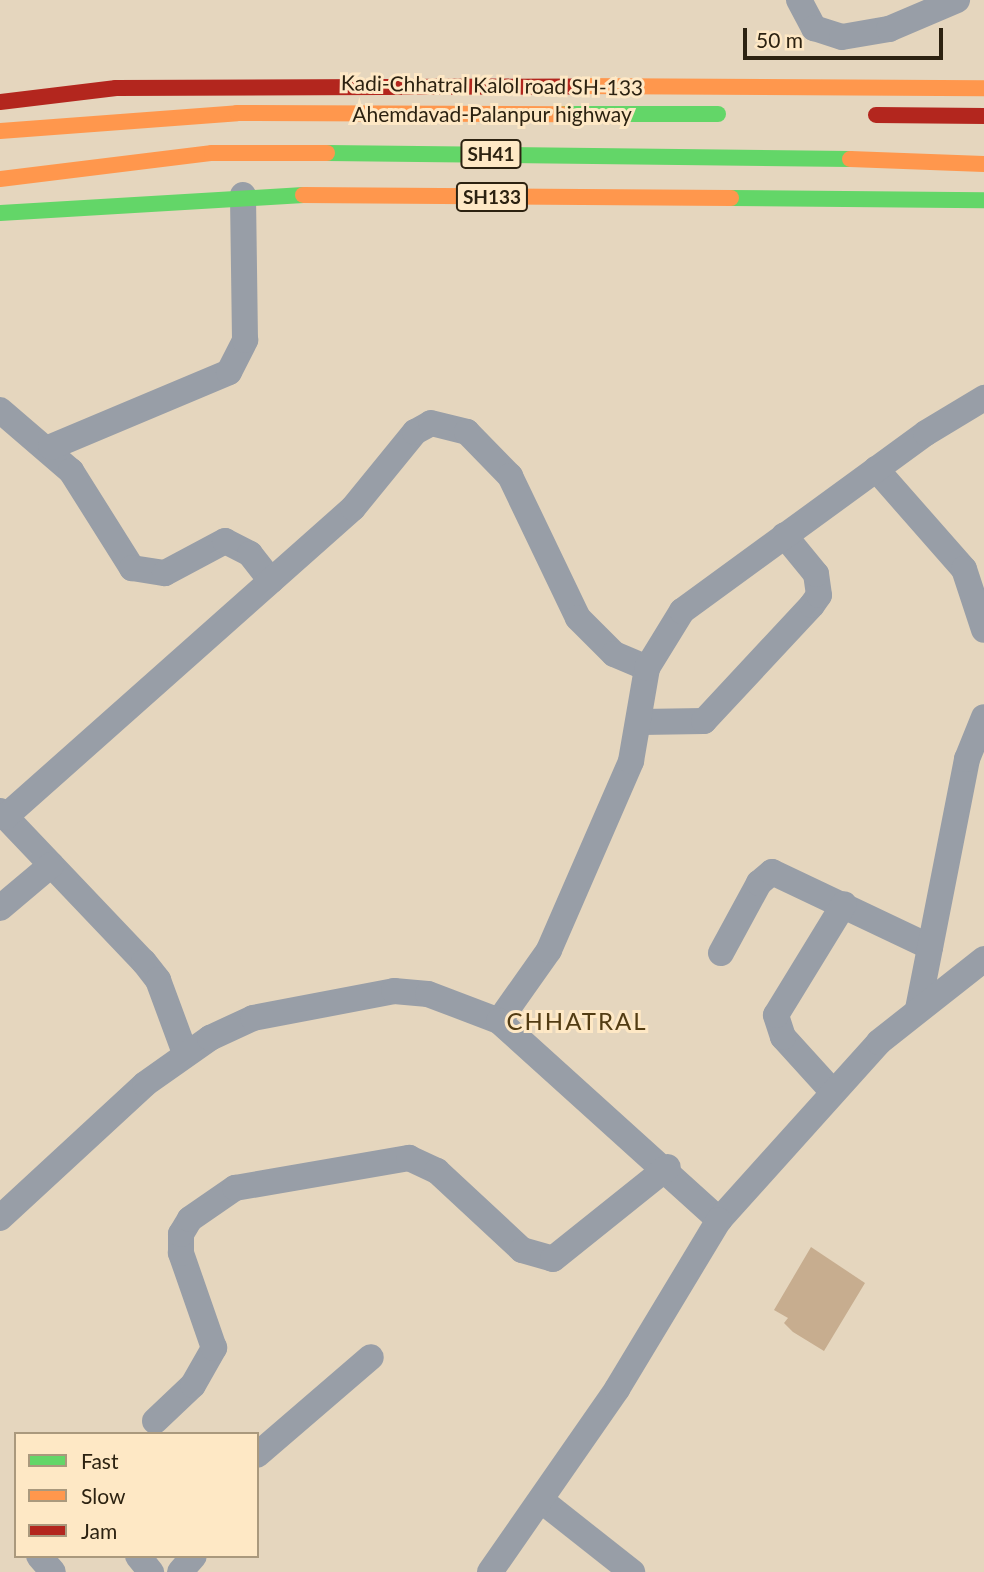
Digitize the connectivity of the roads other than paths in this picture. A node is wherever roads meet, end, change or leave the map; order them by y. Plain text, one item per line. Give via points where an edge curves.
1 (799, 0) edge
2 (957, 0) edge
3 (919, 7) edge
4 (984, 88) edge
5 (0, 102) edge
6 (740, 114) dead end
7 (862, 115) dead end
8 (984, 116) edge
9 (0, 131) edge
10 (984, 164) edge
11 (0, 179) edge
12 (243, 195) junction
13 (984, 200) edge
14 (0, 213) edge
15 (984, 398) edge
16 (0, 410) edge
17 (51, 447) junction
18 (876, 469) junction
19 (783, 535) junction
20 (974, 567) edge
21 (271, 581) junction
22 (984, 630) edge
23 (647, 668) junction
24 (984, 717) edge
25 (641, 722) junction
26 (3, 814) edge
27 (51, 865) junction
28 (844, 904) junction
29 (0, 908) edge
30 (930, 947) junction
31 (721, 953) dead end
32 (984, 959) edge
33 (918, 1009) junction
34 (499, 1021) junction
35 (184, 1053) junction
36 (832, 1091) junction
37 (668, 1167) junction
38 (0, 1218) edge
39 (719, 1220) junction
40 (371, 1357) dead end
41 (155, 1421) dead end
42 (259, 1453) edge
43 (542, 1501) junction
44 (41, 1558) edge
45 (140, 1558) edge
46 (192, 1558) edge
47 (53, 1572) edge
48 (151, 1572) edge
49 (180, 1572) edge
50 (490, 1572) edge
51 (632, 1572) edge

1 - 3 street via 826,36 889,29
2 - 3 street
4 - 5 main road, Kadi-Chhatral Kalol road SH-133 via 813,91 398,82 116,88
6 - 9 main road, Ahemdavad-Palanpur highway / SH41 via 237,113
7 - 8 main road
10 - 11 main road, SH41 via 744,155 212,153
12 - 13 main road, SH133
12 - 14 main road, SH133
12 - 17 street via 245,340 236,363 206,386
15 - 18 street
16 - 17 street
17 - 21 street via 132,568 164,573 225,541 250,554
18 - 19 street
18 - 20 street
19 - 23 street via 682,611
19 - 25 street via 816,574 819,595 812,606 704,721
20 - 22 street
21 - 23 street via 353,508 415,432 450,423 510,476 578,618 597,642
21 - 26 street
23 - 25 street
24 - 30 street via 967,759
25 - 34 street via 631,761 549,950
26 - 27 street
27 - 29 street
27 - 35 street via 158,980
28 - 30 street
28 - 31 street via 772,872 759,883
28 - 36 street via 776,1016 783,1038
30 - 33 street
32 - 33 street
33 - 36 street
34 - 35 street via 428,994 356,994 253,1018
34 - 37 street
35 - 38 street
36 - 39 street
37 - 39 street
37 - 41 street via 553,1259 522,1250 437,1171 409,1158 235,1188 190,1219 181,1234 181,1253 214,1348 193,1385
39 - 43 street
40 - 42 street
43 - 50 street
43 - 51 street
44 - 47 street
45 - 48 street
46 - 49 street

